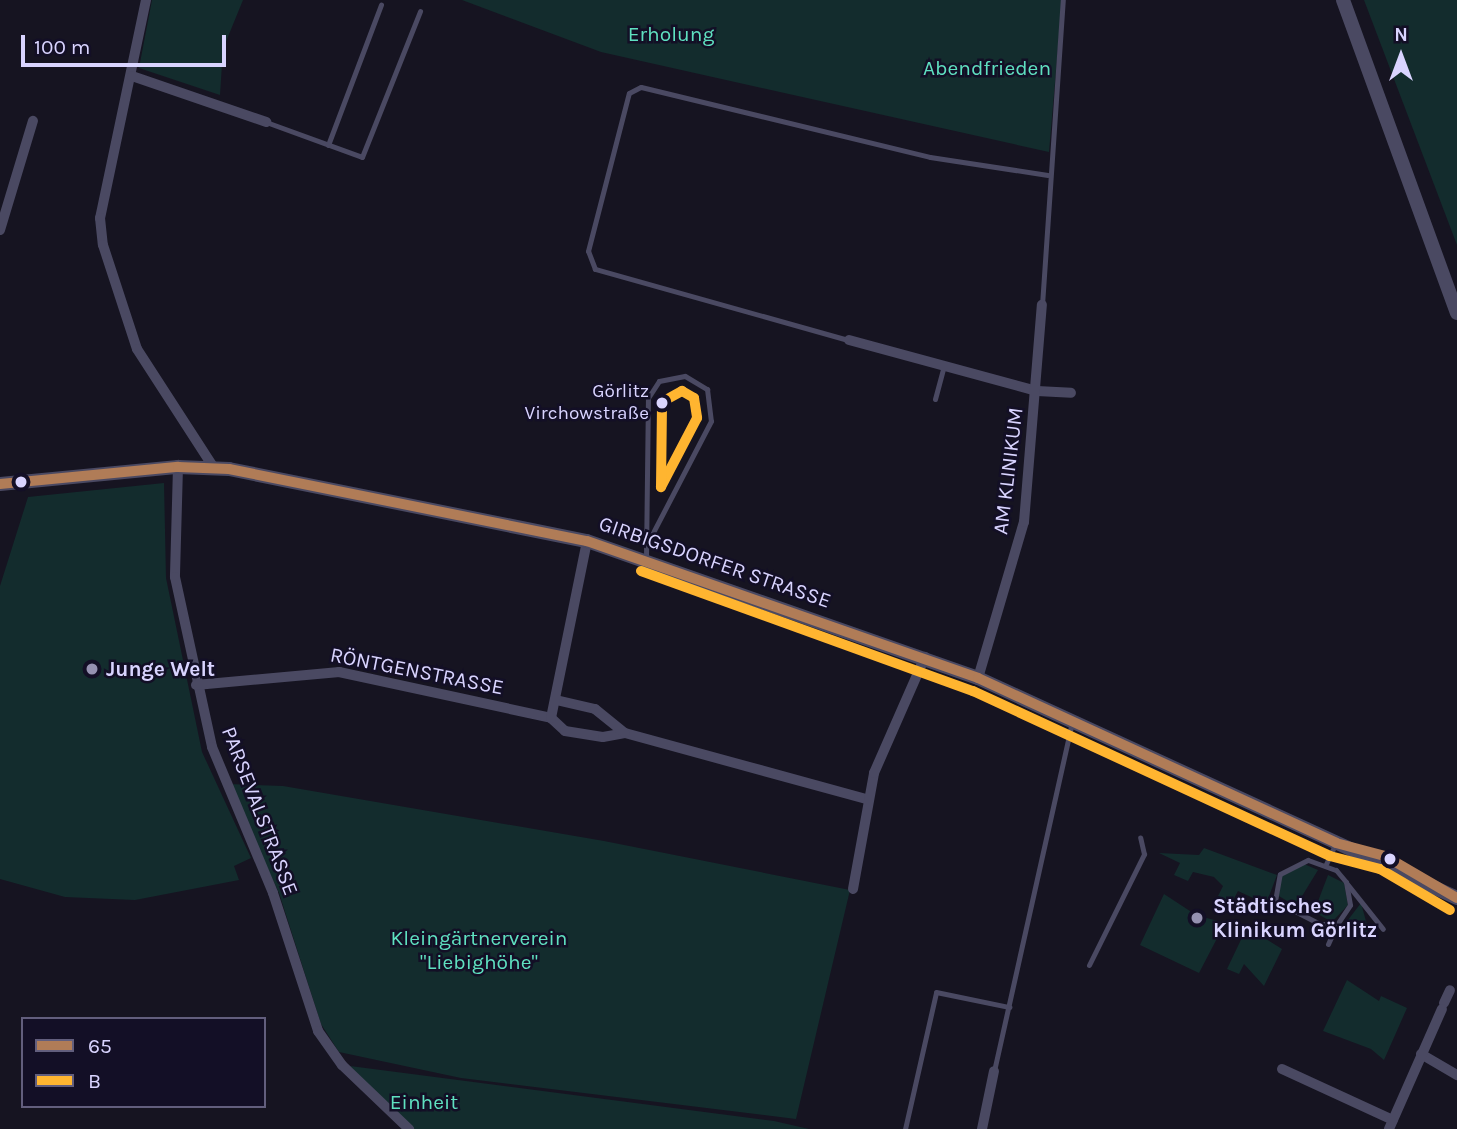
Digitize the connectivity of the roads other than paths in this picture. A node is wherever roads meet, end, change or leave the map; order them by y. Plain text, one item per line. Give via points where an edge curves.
1 (146, 0) edge
2 (1063, 0) edge
3 (1343, 0) edge
4 (381, 5) dead end
5 (420, 11) dead end
6 (132, 76) junction
7 (33, 121) dead end
8 (266, 122) joint
9 (328, 145) junction
10 (1048, 176) junction
11 (0, 230) edge
12 (1042, 305) joint
13 (1457, 313) edge
14 (849, 340) joint
15 (944, 366) junction
16 (1037, 391) junction
17 (1071, 393) dead end
18 (936, 400) dead end
19 (178, 467) junction
20 (214, 468) junction
21 (2, 483) edge
22 (650, 538) junction
23 (587, 541) junction
24 (646, 558) junction
25 (925, 657) junction
26 (978, 678) junction
27 (196, 685) junction
28 (556, 700) junction
29 (551, 718) junction
30 (1072, 721) junction
31 (625, 733) junction
32 (866, 799) junction
33 (1140, 838) dead end
34 (1336, 843) junction
35 (1326, 864) junction
36 (1347, 884) junction
37 (853, 889) dead end
38 (1457, 898) edge
39 (1337, 924) junction
40 (1382, 929) dead end
41 (1328, 944) dead end
42 (1089, 965) dead end
43 (1450, 989) dead end
44 (1009, 1007) junction
45 (1422, 1054) junction
46 (1282, 1069) dead end
47 (994, 1071) joint
48 (1457, 1075) edge
49 (1391, 1124) edge
50 (409, 1129) edge
51 (905, 1129) edge
52 (982, 1129) edge

1 - 6 street
2 - 10 lane
3 - 13 street
4 - 9 lane
5 - 9 lane via 362,157
6 - 8 street
6 - 20 street via 100,218 105,256 136,349
7 - 11 street
8 - 9 lane
10 - 12 lane
10 - 14 lane via 930,157 641,87 629,93 588,251 595,269
12 - 16 street, AM KLINIKUM
14 - 15 street
15 - 16 street
15 - 18 lane
16 - 17 street
16 - 26 street, AM KLINIKUM via 1024,522
19 - 20 street, GIRBIGSDORFER STRASSE
19 - 21 street, GIRBIGSDORFER STRASSE
19 - 27 street, PARSEVALSTRASSE via 175,577
20 - 23 street, GIRBIGSDORFER STRASSE
22 - 22 lane via 711,421 711,396 685,376 659,382 648,398
22 - 24 lane
23 - 24 street, GIRBIGSDORFER STRASSE
23 - 28 street
24 - 25 street, GIRBIGSDORFER STRASSE
25 - 26 street, GIRBIGSDORFER STRASSE
25 - 32 street
26 - 30 street, GIRBIGSDORFER STRASSE
27 - 29 street, RÖNTGENSTRASSE via 338,673
27 - 50 street, PARSEVALSTRASSE via 223,779 273,893 318,1031 342,1065
28 - 29 street
28 - 31 street, RÖNTGENSTRASSE via 595,709
29 - 31 street, RÖNTGENSTRASSE via 565,731 603,737
30 - 34 street, GIRBIGSDORFER STRASSE
30 - 44 lane
31 - 32 street, RÖNTGENSTRASSE
32 - 37 street
33 - 42 lane via 1144,854
34 - 35 lane
34 - 38 street, GIRBIGSDORFER STRASSE
35 - 36 lane
35 - 39 lane via 1292,864 1280,874 1273,894 1282,906
36 - 39 lane via 1350,905
36 - 40 lane
39 - 41 lane
43 - 45 street
44 - 47 lane
44 - 51 lane via 936,992
45 - 48 street
45 - 49 street
46 - 49 street
47 - 52 street

